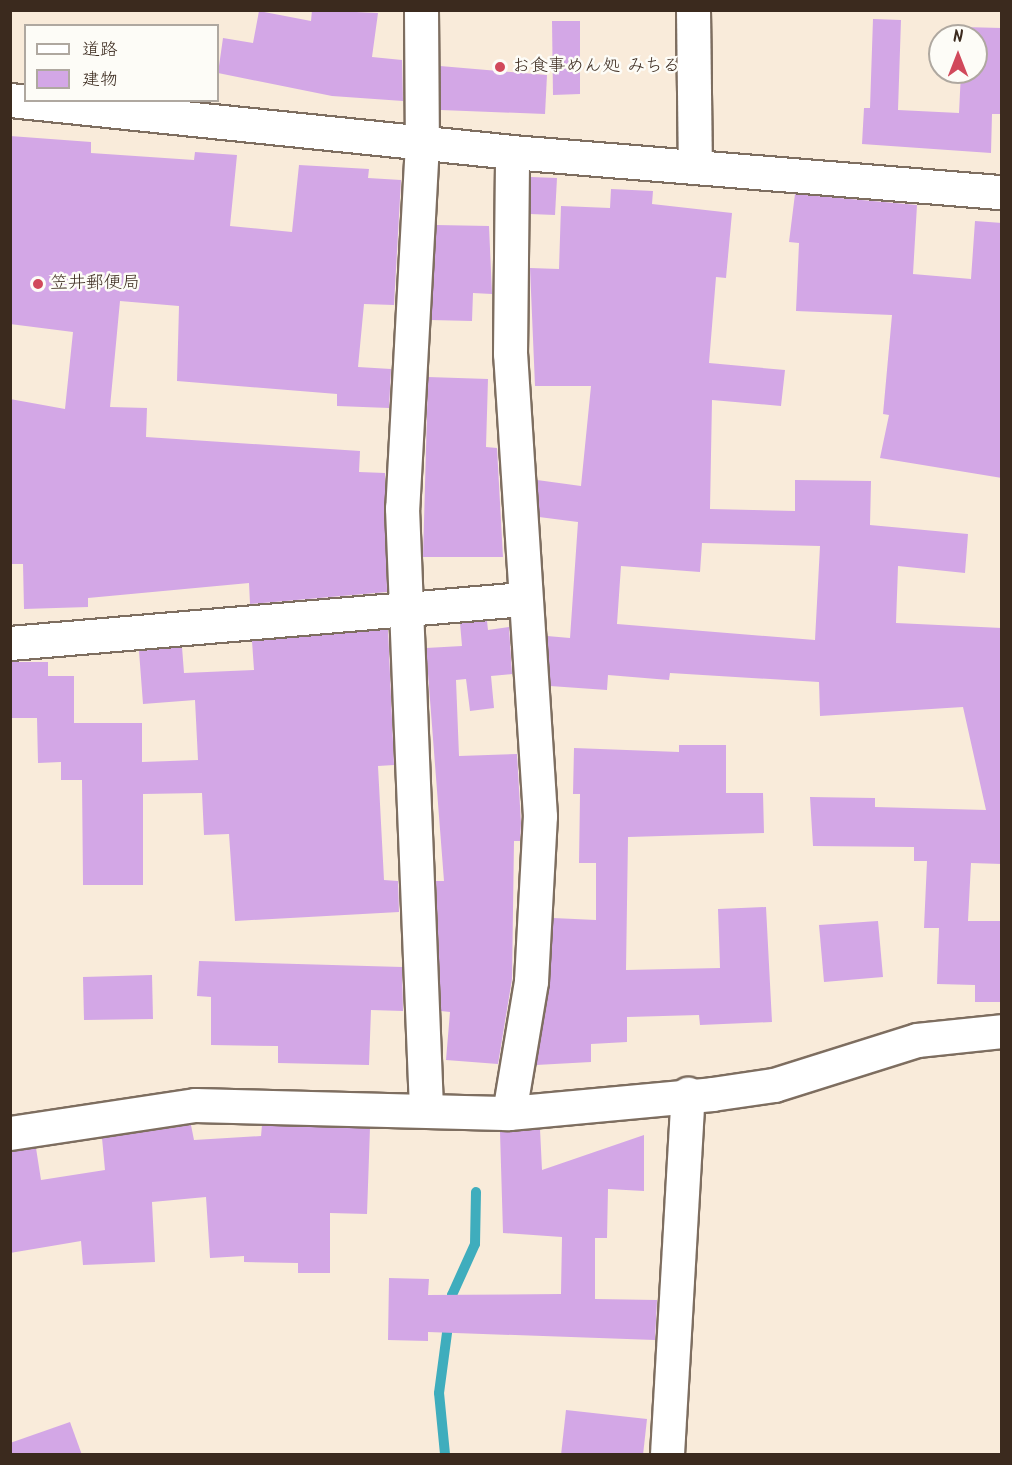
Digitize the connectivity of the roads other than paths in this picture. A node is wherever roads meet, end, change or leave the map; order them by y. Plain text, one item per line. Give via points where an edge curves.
1 (421, 10) edge
2 (693, 10) edge
3 (29, 102) edge
4 (422, 143) junction
5 (512, 152) junction
6 (694, 167) junction
7 (1002, 192) edge
8 (523, 599) junction
9 (407, 606) junction
10 (10, 643) edge
11 (1002, 1031) edge
12 (688, 1094) junction
13 (426, 1108) junction
14 (509, 1113) junction
15 (10, 1133) edge
16 (667, 1455) edge

1 - 4 street
2 - 6 street
3 - 4 street
4 - 5 street
4 - 9 street via 404,440
5 - 6 street
5 - 8 street via 510,354
6 - 7 street
8 - 9 street
8 - 14 street via 538,747 538,895 531,981
9 - 10 street
9 - 13 street
11 - 12 street via 917,1040 774,1085
12 - 14 street
12 - 16 street
13 - 14 street
13 - 15 street via 195,1105

